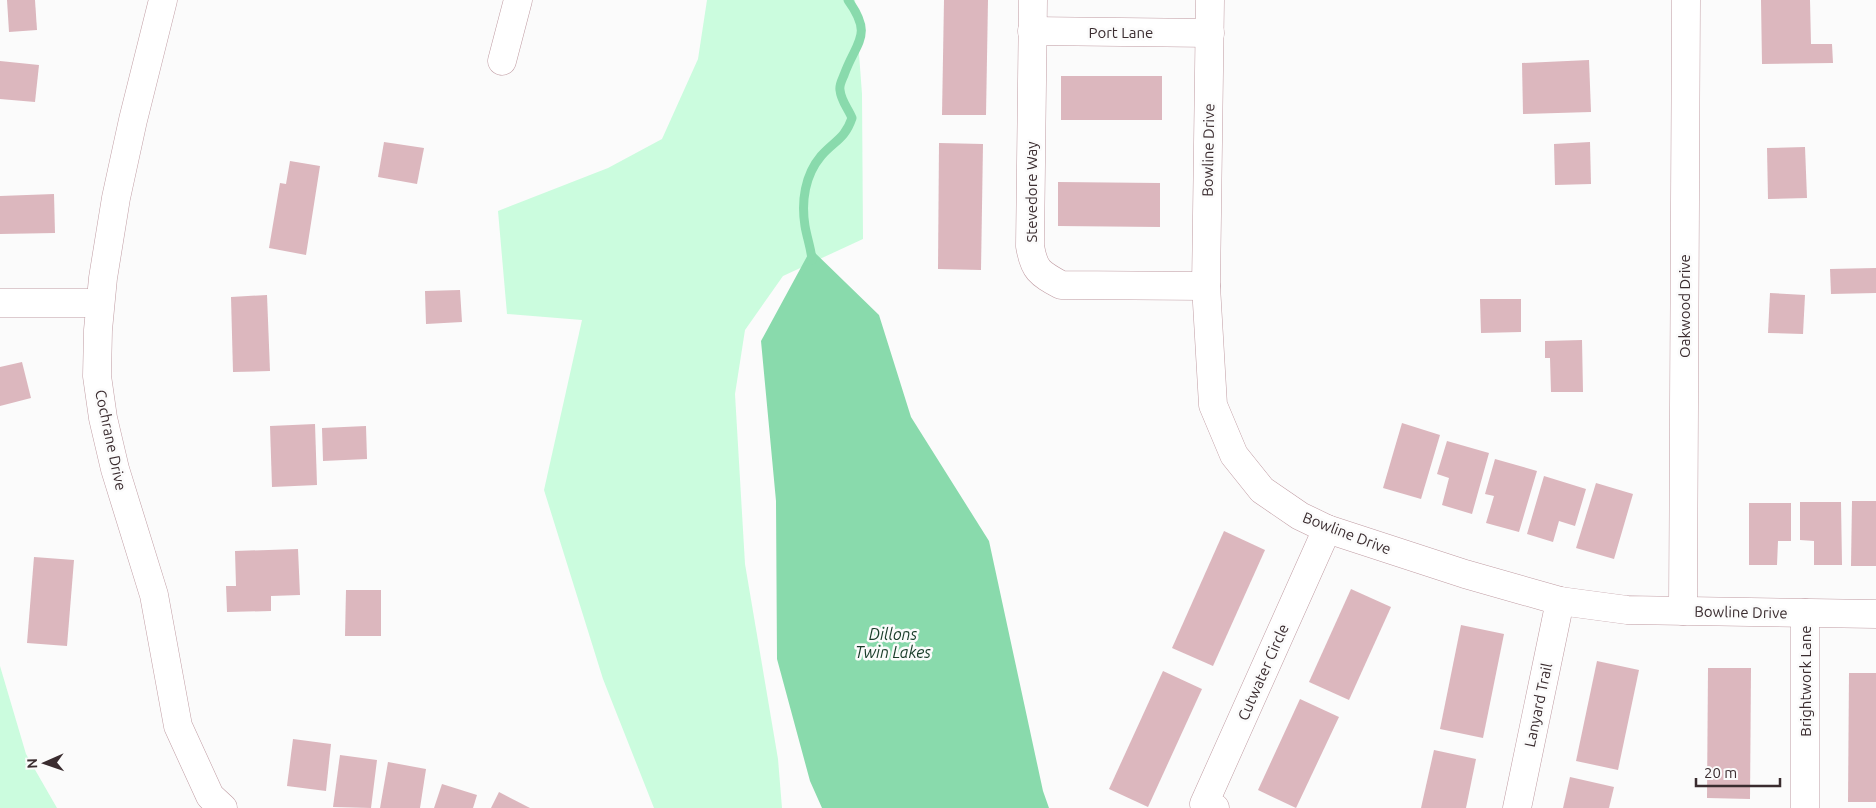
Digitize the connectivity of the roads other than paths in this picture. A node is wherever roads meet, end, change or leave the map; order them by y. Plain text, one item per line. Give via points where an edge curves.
1 (164, 0) edge
2 (518, 0) edge
3 (1033, 0) edge
4 (1210, 0) edge
5 (1686, 0) edge
6 (1032, 32) junction
7 (1210, 33) junction
8 (502, 61) dead end
9 (1206, 286) junction
10 (0, 302) edge
11 (100, 303) junction
12 (1327, 529) junction
13 (1560, 601) junction
14 (1683, 611) junction
15 (1804, 613) junction
16 (1876, 614) edge
17 (223, 808) edge
18 (1215, 808) edge
19 (1517, 808) edge
20 (1805, 808) edge

1 - 11 street, Cochrane Drive via 116,198
2 - 8 street
3 - 6 street, Stevedore Way
4 - 7 street, Bowline Drive
5 - 14 street, Oakwood Drive
6 - 7 street, Port Lane
6 - 9 street, Stevedore Way via 1030,246 1033,263 1044,276 1060,285
7 - 9 street, Bowline Drive
9 - 12 street, Bowline Drive via 1213,405 1234,455 1262,490 1300,516
10 - 11 street
11 - 17 street, Cochrane Drive via 97,376 115,469 154,595 178,726 210,796
12 - 13 street, Bowline Drive
12 - 18 street, Cutwater Circle via 1204,804
13 - 14 street, Bowline Drive via 1627,610
13 - 19 street, Lanyard Trail
14 - 15 street, Bowline Drive
15 - 16 street, Bowline Drive
15 - 20 street, Brightwork Lane

